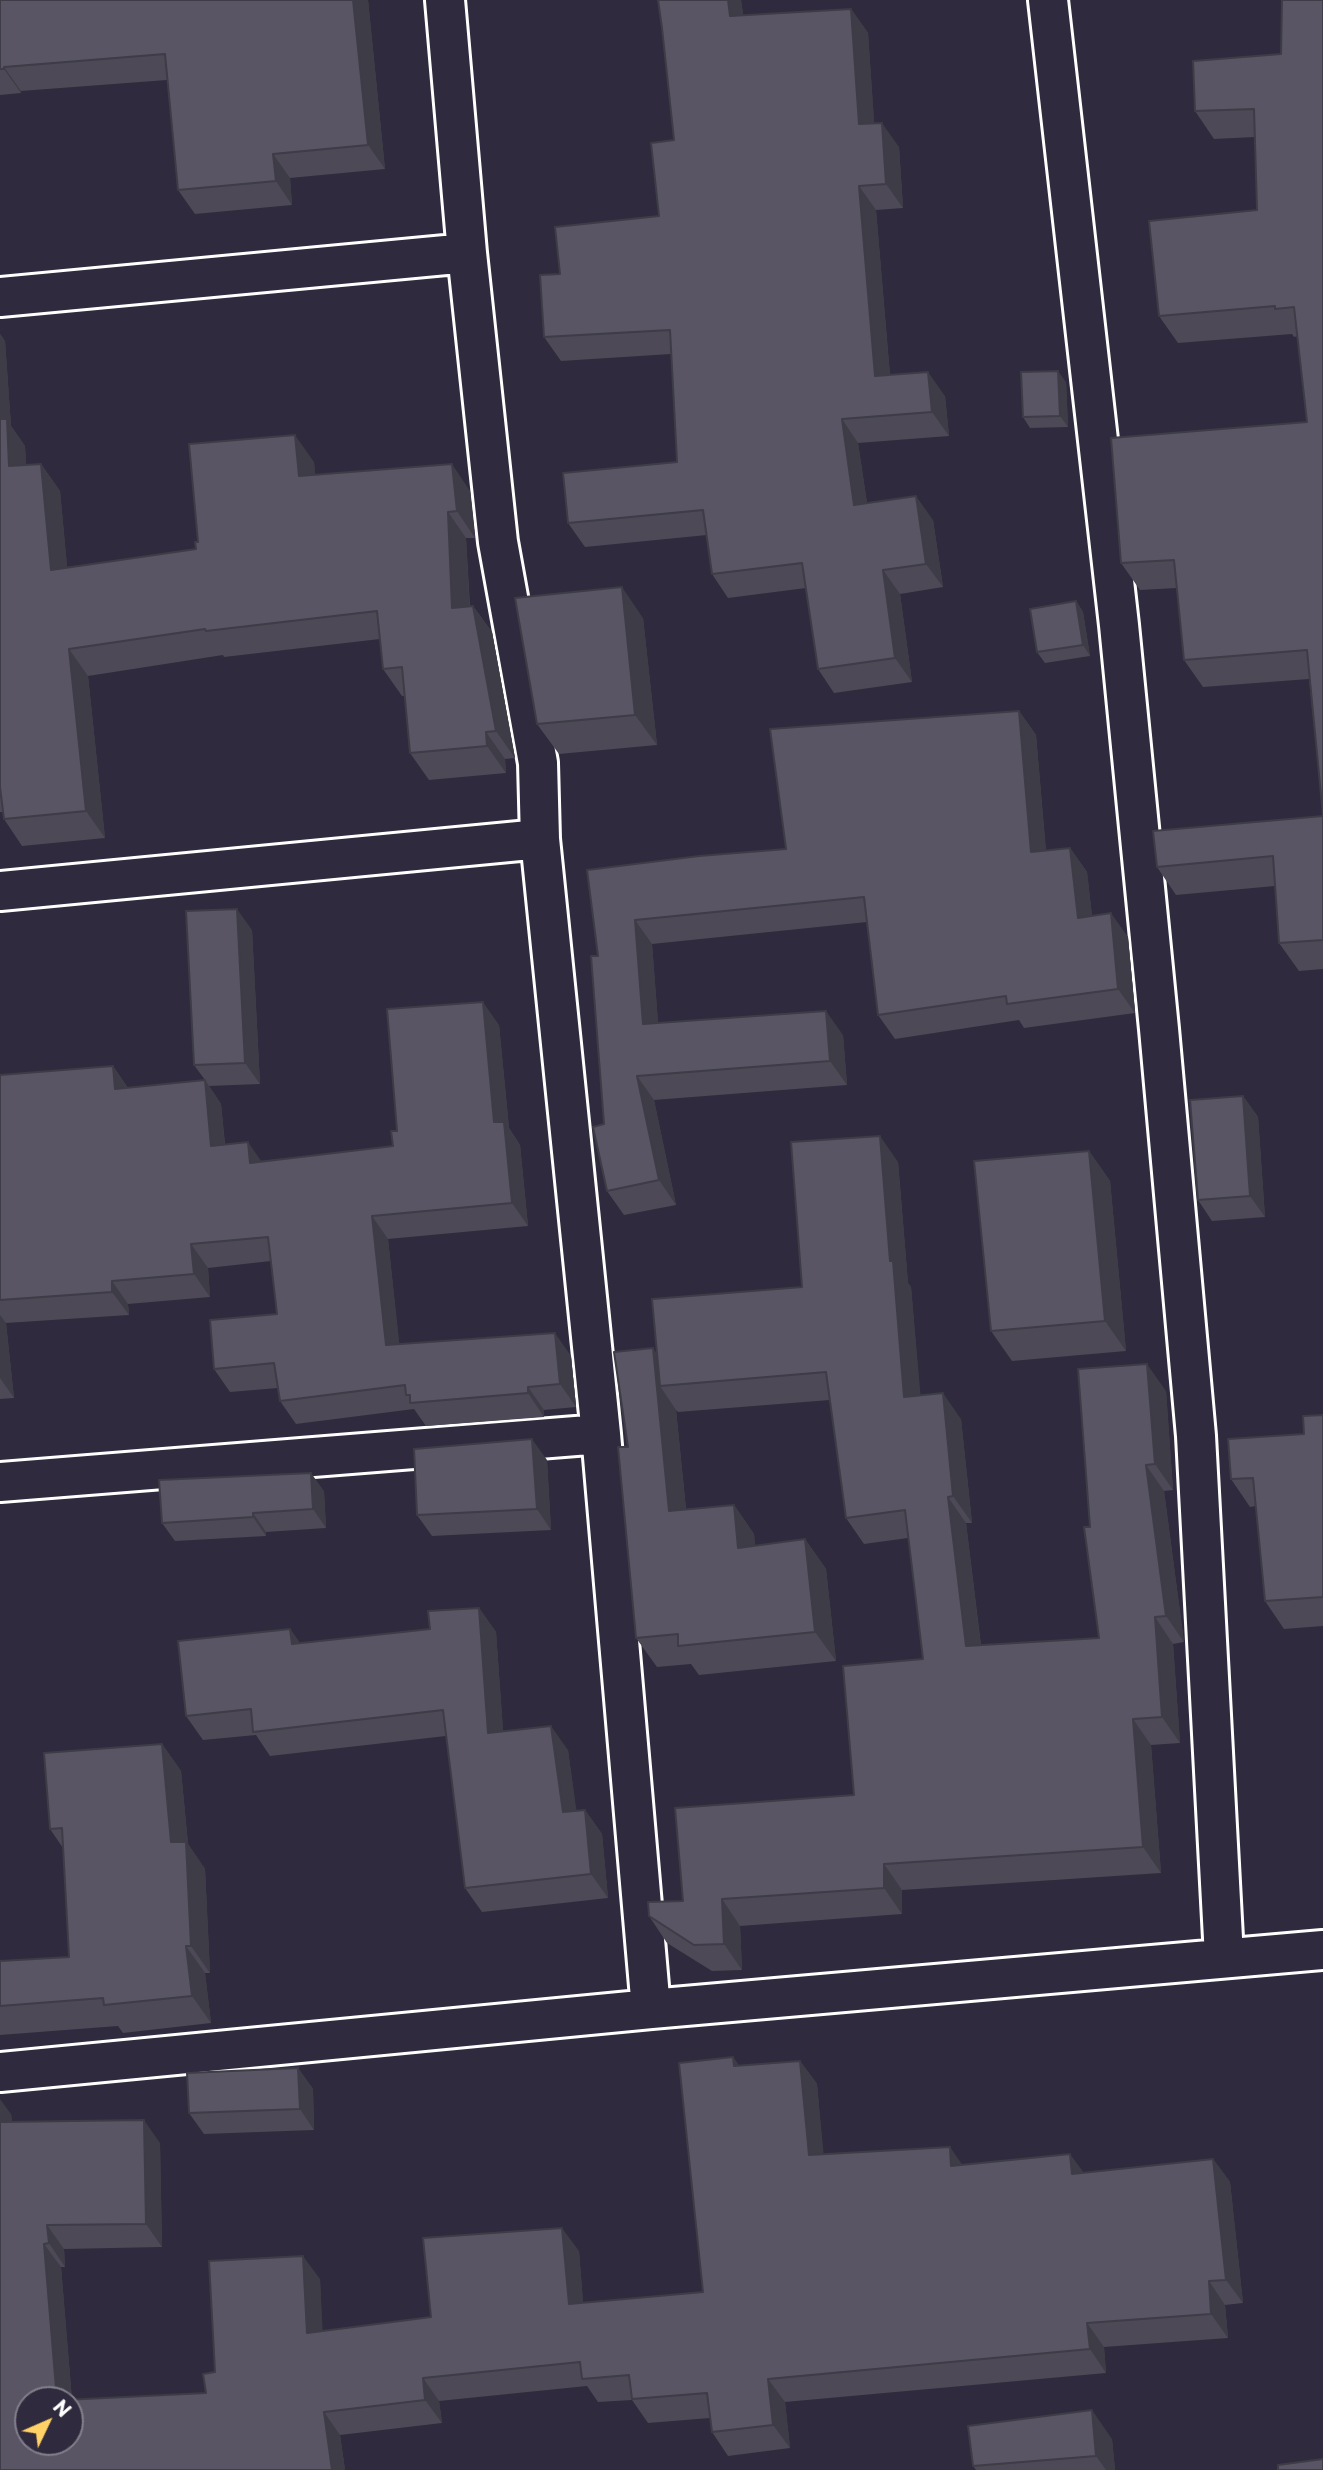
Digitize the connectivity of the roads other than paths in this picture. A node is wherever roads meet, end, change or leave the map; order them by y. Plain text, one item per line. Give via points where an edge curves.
1 (445, 0) edge
2 (1048, 0) edge
3 (467, 253) junction
4 (0, 297) edge
5 (540, 839) junction
6 (0, 891) edge
7 (601, 1434) junction
8 (0, 1482) edge
9 (1323, 1950) edge
10 (1224, 1958) junction
11 (651, 2009) junction
12 (0, 2072) edge

1 - 3 street
2 - 10 street via 1122,652 1196,1436
3 - 4 street
3 - 5 street via 498,542 538,764
5 - 6 street
5 - 7 street
7 - 8 street
7 - 11 street
9 - 10 street
10 - 11 street
11 - 12 street

